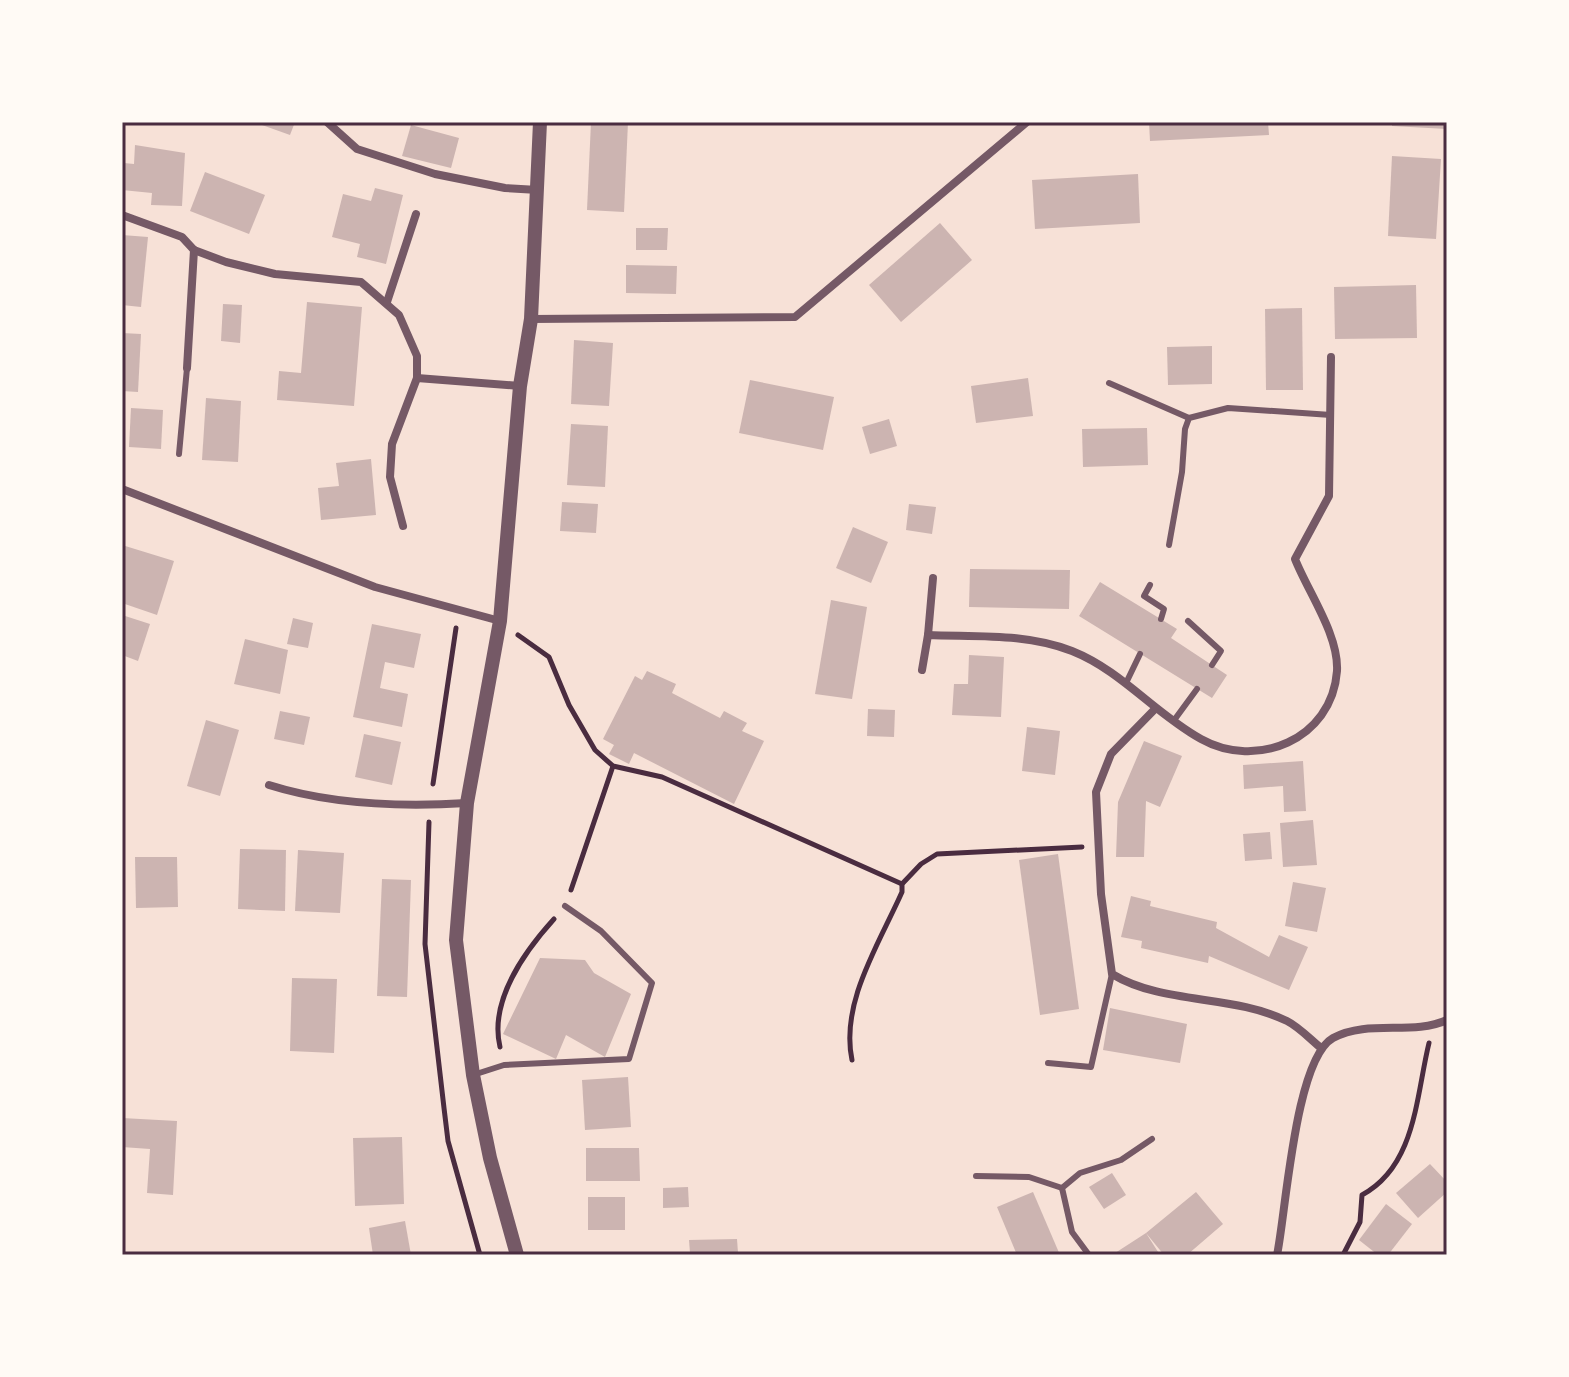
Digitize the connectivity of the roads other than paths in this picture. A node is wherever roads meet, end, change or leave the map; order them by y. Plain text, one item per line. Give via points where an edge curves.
1 (327, 122) edge
2 (540, 122) edge
3 (1027, 122) edge
4 (538, 190) junction
5 (416, 214) dead end
6 (122, 215) edge
7 (194, 250) junction
8 (387, 302) junction
9 (531, 319) junction
10 (1331, 357) dead end
11 (187, 368) joint
12 (417, 378) junction
13 (1109, 383) dead end
14 (520, 386) junction
15 (1331, 415) junction
16 (1189, 418) junction
17 (179, 454) dead end
18 (122, 489) edge
19 (403, 526) dead end
20 (1169, 545) dead end
21 (933, 578) dead end
22 (1150, 585) dead end
23 (1161, 619) dead end
24 (500, 621) junction
25 (1188, 621) dead end
26 (928, 635) junction
27 (1140, 654) dead end
28 (1212, 665) dead end
29 (922, 670) dead end
30 (1127, 681) junction
31 (1197, 689) dead end
32 (1154, 710) junction
33 (1175, 719) junction
34 (269, 785) dead end
35 (467, 803) junction
36 (565, 906) dead end
37 (1112, 974) junction
38 (1447, 1020) edge
39 (1321, 1048) junction
40 (1048, 1063) dead end
41 (473, 1075) junction
42 (1152, 1139) dead end
43 (976, 1176) dead end
44 (1062, 1188) junction
45 (517, 1255) edge
46 (1089, 1255) edge
47 (1277, 1255) edge

1 - 4 street via 357,149 422,170
2 - 4 street
3 - 9 street via 795,317
4 - 9 street
5 - 8 street
6 - 7 street via 182,237
7 - 8 street via 275,274 361,282
7 - 11 street
8 - 12 street via 399,315 417,356
9 - 14 street
10 - 15 street
11 - 17 lane
12 - 14 street
12 - 19 street via 392,444 390,477
13 - 16 lane
14 - 24 street
15 - 16 lane via 1228,408
15 - 33 street via 1329,496 1295,559 1332,635 1337,672 1325,711 1299,738 1264,752 1235,752 1201,739
16 - 20 lane
18 - 24 street via 375,587
21 - 26 street
22 - 23 lane via 1144,596 1164,609
24 - 35 street
25 - 28 lane via 1221,651
26 - 29 street
26 - 30 street via 1031,639 1073,651
27 - 30 lane
30 - 32 street
31 - 33 lane
32 - 33 street
32 - 37 street via 1111,754 1096,792
34 - 35 street via 309,798
35 - 41 street via 456,940
36 - 41 lane via 601,931 652,983 629,1059 504,1065
37 - 39 street via 1131,985 1229,1002 1287,1021
37 - 40 lane via 1091,1067
38 - 39 street via 1434,1026 1382,1025 1334,1038
39 - 47 street via 1300,1105
41 - 45 street
42 - 44 lane via 1121,1160 1080,1173
43 - 44 lane via 1029,1177
44 - 46 lane via 1072,1232

